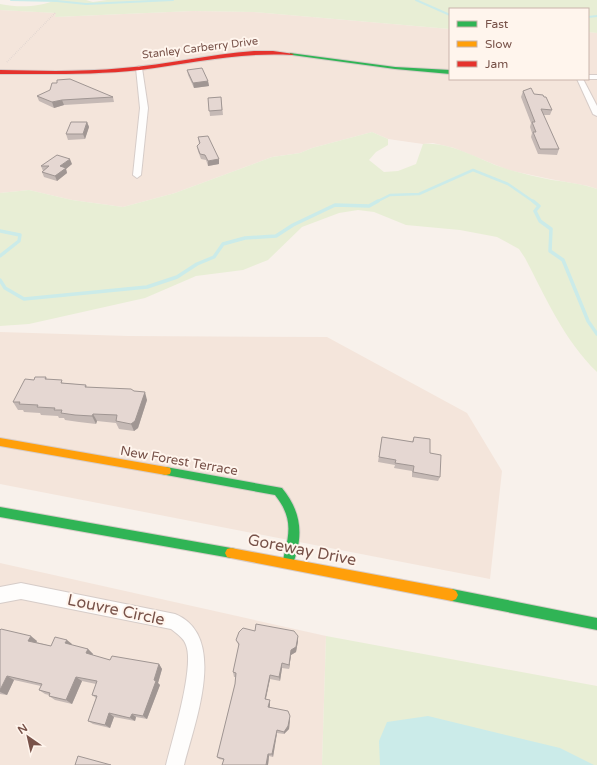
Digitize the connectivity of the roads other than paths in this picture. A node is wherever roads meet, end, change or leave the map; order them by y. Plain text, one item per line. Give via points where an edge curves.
1 (3, 68) edge
2 (139, 68) junction
3 (449, 72) edge
4 (580, 80) edge
5 (597, 114) edge
6 (137, 175) dead end
7 (0, 442) edge
8 (0, 512) edge
9 (288, 562) junction
10 (0, 595) edge
11 (597, 624) edge
12 (175, 765) edge

1 - 2 street, Stanley Carberry Drive via 58,72
2 - 3 street, Stanley Carberry Drive via 226,54 265,52
2 - 6 street via 144,108
4 - 5 street
7 - 9 street, New Forest Terrace via 278,491 287,499 295,524 296,535
8 - 9 street, Goreway Drive
9 - 11 street, Goreway Drive
10 - 12 street, Louvre Circle via 21,590 175,622 188,633 195,646 197,664

